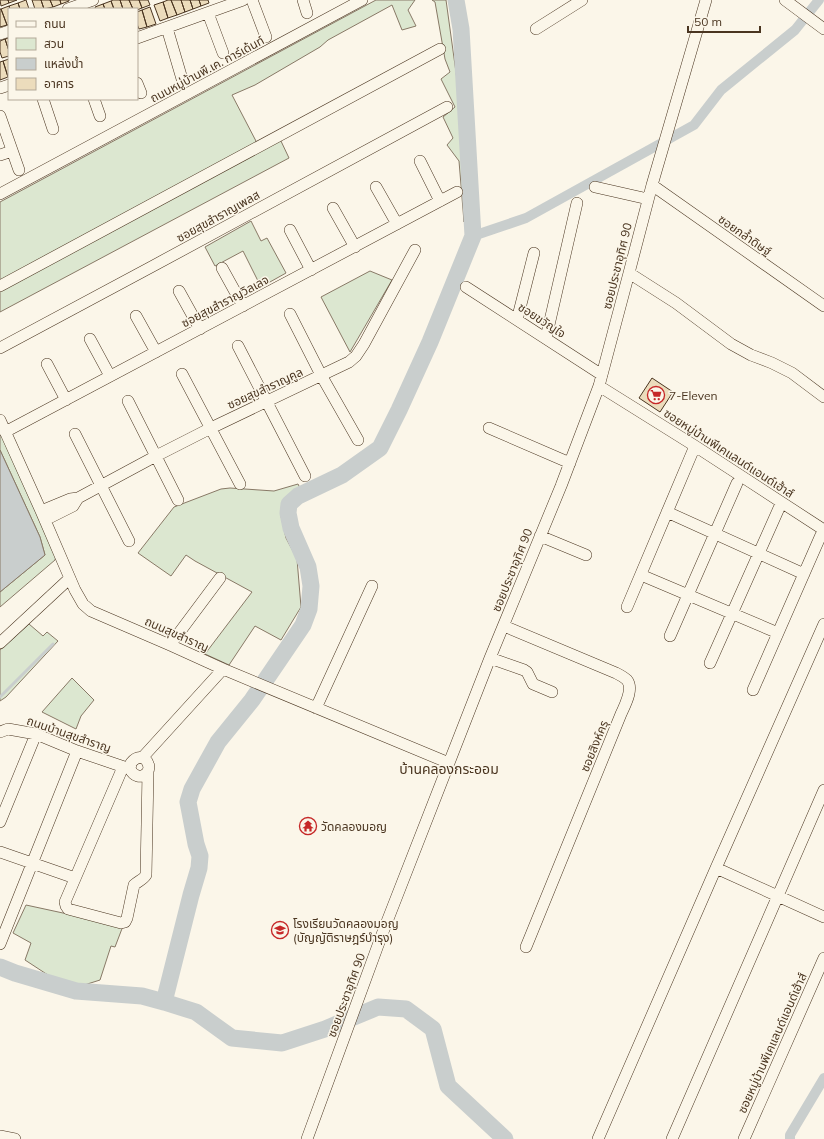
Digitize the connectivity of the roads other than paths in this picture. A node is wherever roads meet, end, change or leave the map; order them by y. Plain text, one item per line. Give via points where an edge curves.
1 (93, 0) edge
2 (243, 0) edge
3 (252, 0) edge
4 (303, 0) edge
5 (362, 0) edge
6 (582, 0) edge
7 (706, 0) edge
8 (785, 0) edge
9 (71, 8) edge
10 (208, 13) junction
11 (307, 13) dead end
12 (819, 26) edge
13 (167, 28) junction
14 (536, 29) dead end
15 (266, 37) dead end
16 (138, 38) edge
17 (440, 49) dead end
18 (223, 53) dead end
19 (182, 79) dead end
20 (43, 100) edge
21 (94, 100) edge
22 (447, 107) dead end
23 (0, 116) edge
24 (100, 116) dead end
25 (53, 129) dead end
26 (12, 151) junction
27 (0, 155) edge
28 (420, 161) dead end
29 (19, 170) dead end
30 (652, 185) junction
31 (376, 187) dead end
32 (595, 187) dead end
33 (457, 192) dead end
34 (0, 194) edge
35 (648, 199) junction
36 (440, 202) junction
37 (577, 203) dead end
38 (333, 208) dead end
39 (397, 224) junction
40 (290, 230) dead end
41 (355, 247) junction
42 (415, 250) dead end
43 (534, 253) dead end
44 (222, 268) dead end
45 (311, 270) junction
46 (630, 273) junction
47 (0, 286) edge
48 (466, 287) dead end
49 (179, 291) dead end
50 (243, 306) junction
51 (824, 306) edge
52 (290, 314) dead end
53 (136, 316) dead end
54 (517, 320) junction
55 (200, 329) junction
56 (90, 338) dead end
57 (546, 338) junction
58 (238, 346) dead end
59 (0, 348) edge
60 (156, 352) junction
61 (47, 364) dead end
62 (182, 374) dead end
63 (321, 375) junction
64 (602, 375) junction
65 (110, 376) junction
66 (599, 386) junction
67 (824, 397) edge
68 (66, 400) junction
69 (128, 401) dead end
70 (266, 401) junction
71 (0, 420) edge
72 (211, 428) junction
73 (489, 428) dead end
74 (5, 432) junction
75 (74, 434) dead end
76 (358, 440) dead end
77 (695, 446) junction
78 (156, 456) junction
79 (570, 463) junction
80 (305, 476) dead end
81 (737, 483) dead end
82 (240, 484) dead end
83 (101, 485) junction
84 (178, 500) dead end
85 (779, 508) dead end
86 (668, 512) junction
87 (43, 515) junction
88 (822, 532) edge
89 (715, 533) junction
90 (540, 536) junction
91 (129, 541) dead end
92 (759, 554) junction
93 (586, 555) dead end
94 (804, 574) junction
95 (641, 575) junction
96 (70, 578) junction
97 (220, 578) dead end
98 (372, 586) dead end
99 (688, 594) junction
100 (627, 607) dead end
101 (732, 613) junction
102 (824, 624) edge
103 (504, 626) junction
104 (778, 633) junction
105 (670, 636) dead end
106 (0, 643) edge
107 (170, 644) junction
108 (490, 658) junction
109 (710, 664) dead end
110 (223, 669) junction
111 (753, 690) dead end
112 (552, 692) dead end
113 (316, 708) junction
114 (0, 732) edge
115 (36, 734) junction
116 (78, 751) junction
117 (142, 758) junction
118 (449, 763) junction
119 (126, 768) junction
120 (148, 772) junction
121 (824, 790) edge
122 (0, 822) edge
123 (0, 852) edge
124 (32, 863) junction
125 (716, 868) junction
126 (75, 878) junction
127 (778, 896) junction
128 (824, 916) edge
129 (0, 944) edge
130 (526, 946) dead end
131 (824, 958) edge
132 (0, 1136) edge
133 (14, 1139) edge
134 (307, 1139) edge
135 (598, 1139) edge
136 (672, 1139) edge
137 (744, 1139) edge

1 - 9 street
2 - 10 street
3 - 15 street
4 - 11 street
5 - 34 street, ถนนหมู่บ้านพี.เค. การ์เด้นท์
6 - 14 street
7 - 30 street, ซอยประชาอุทิศ 90
8 - 12 street
10 - 13 street
10 - 18 street
13 - 16 street
13 - 19 street
17 - 47 street
20 - 25 street
21 - 24 street
22 - 59 street, ซอยสุขสำราญเพลส
23 - 26 street
26 - 27 street
26 - 29 street
28 - 36 street
30 - 35 street, ซอยประชาอุทิศ 90
30 - 51 street, ซอยกล้ำดิษฐ์
31 - 39 street
32 - 35 street
33 - 36 street, ซอยสุขสำราญวิลเลจ
35 - 46 street, ซอยประชาอุทิศ 90
36 - 39 street, ซอยสุขสำราญวิลเลจ
37 - 57 street
38 - 41 street
39 - 41 street, ซอยสุขสำราญวิลเลจ
40 - 45 street
41 - 45 street, ซอยสุขสำราญวิลเลจ
42 - 63 street, ซอยสุขสำราญคูล via 356,356 344,365
43 - 54 street
44 - 50 street
45 - 50 street, ซอยสุขสำราญวิลเลจ
46 - 64 street, ซอยประชาอุทิศ 90
46 - 67 street via 731,344 792,373
48 - 54 street, ซอยขวัญใจ
49 - 55 street
50 - 55 street, ซอยสุขสำราญวิลเลจ
52 - 63 street
53 - 60 street
54 - 57 street, ซอยขวัญใจ
55 - 60 street, ซอยสุขสำราญวิลเลจ
56 - 65 street
57 - 64 street, ซอยขวัญใจ
58 - 70 street
60 - 65 street, ซอยสุขสำราญวิลเลจ
61 - 68 street
62 - 72 street
63 - 70 street, ซอยสุขสำราญคูล
63 - 76 street
64 - 66 street, ซอยประชาอุทิศ 90
65 - 68 street, ซอยสุขสำราญวิลเลจ
66 - 77 street, ซอยหมู่บ้านพีเคแลนด์แอนด์เฮ้าส์
66 - 79 street, ซอยประชาอุทิศ 90
68 - 74 street, ซอยสุขสำราญวิลเลจ
69 - 78 street
70 - 72 street, ซอยสุขสำราญคูล
70 - 80 street
71 - 74 street, ถนนสุขสำราญ
72 - 78 street, ซอยสุขสำราญคูล
72 - 82 street
73 - 79 street
74 - 87 street, ถนนสุขสำราญ
75 - 83 street
77 - 86 street
77 - 88 street, ซอยหมู่บ้านพีเคแลนด์แอนด์เฮ้าส์
78 - 83 street, ซอยสุขสำราญคูล
78 - 84 street
79 - 90 street, ซอยประชาอุทิศ 90
81 - 89 street
83 - 87 street, ซอยสุขสำราญคูล via 78,498 73,506
83 - 91 street
85 - 92 street
86 - 89 street
86 - 95 street
87 - 96 street, ถนนสุขสำราญ
88 - 94 street
89 - 92 street
89 - 99 street
90 - 93 street
90 - 103 street, ซอยประชาอุทิศ 90
92 - 94 street
92 - 101 street
94 - 104 street
95 - 99 street
95 - 100 street
96 - 106 street
96 - 107 street, ถนนสุขสำราญ via 83,604 91,611
97 - 107 street
98 - 113 street
99 - 101 street
99 - 105 street
101 - 104 street
101 - 109 street
102 - 125 street
103 - 108 street, ซอยประชาอุทิศ 90
103 - 130 street, ซอยสิงห์ครุ via 616,673 624,678 630,687
104 - 111 street
107 - 110 street, ถนนสุขสำราญ
108 - 112 street via 524,670 532,684
108 - 118 street, ซอยประชาอุทิศ 90
110 - 113 street, ถนนสุขสำราญ
110 - 117 street
113 - 118 street, ถนนสุขสำราญ
114 - 115 street, ถนนบ้านสุขสำราญ via 11,729
115 - 116 street, ถนนบ้านสุขสำราญ
115 - 122 street
116 - 119 street, ถนนบ้านสุขสำราญ
116 - 124 street
117 - 119 street via 136,758
117 - 120 street via 148,763
118 - 134 street, ซอยประชาอุทิศ 90 via 381,937
119 - 120 street, ถนนบ้านสุขสำราญ via 138,776
119 - 126 street
120 - 126 street via 146,875 133,887 125,922 68,909 65,902
121 - 127 street
123 - 124 street
124 - 126 street
124 - 129 street
125 - 127 street
125 - 135 street
127 - 128 street
127 - 136 street
131 - 137 street, ซอยหมู่บ้านพีเคแลนด์แอนด์เฮ้าส์
132 - 133 street

